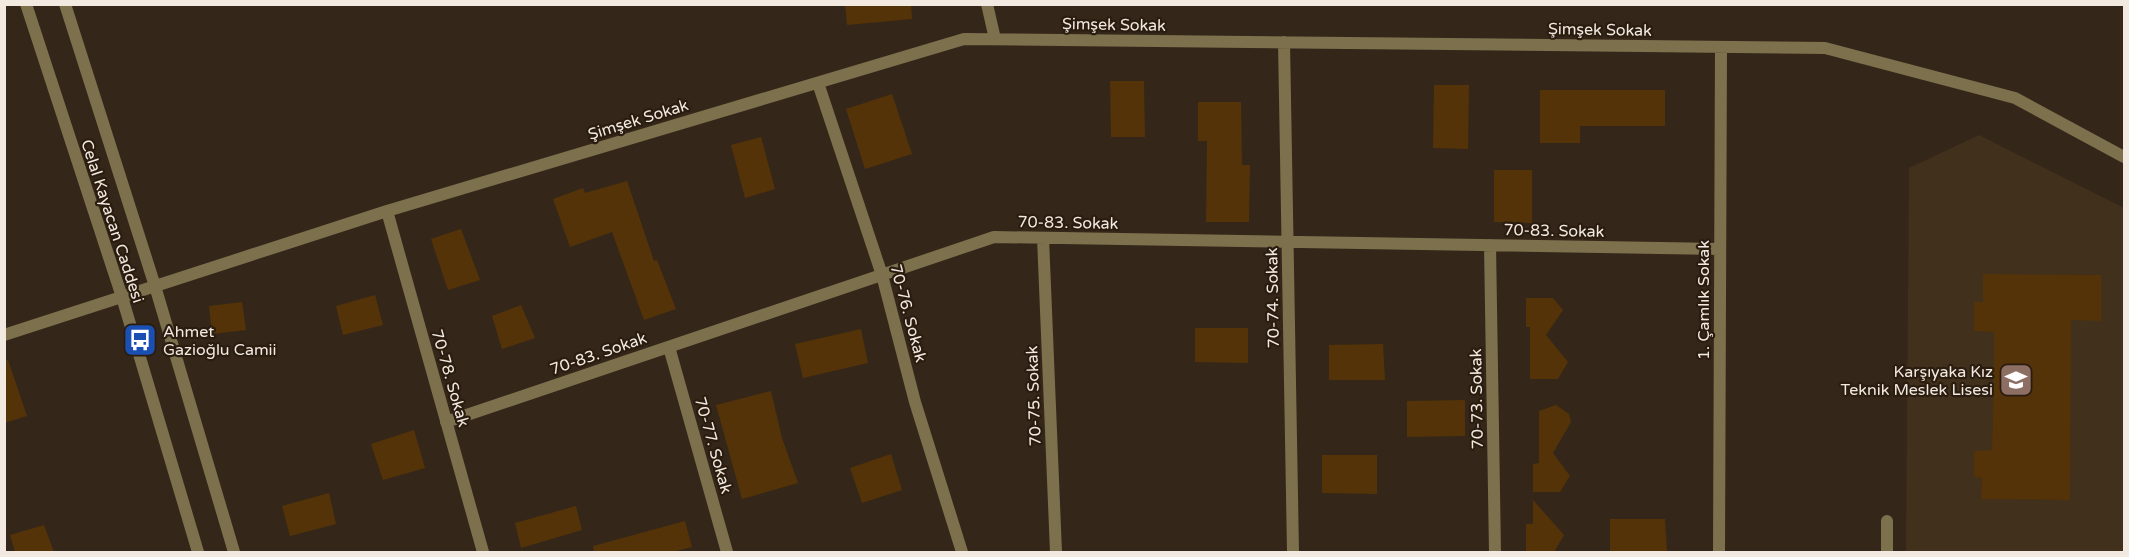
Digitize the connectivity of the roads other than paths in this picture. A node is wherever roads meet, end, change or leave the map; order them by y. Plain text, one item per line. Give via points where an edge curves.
1 (26, 4) edge
2 (65, 4) edge
3 (987, 4) edge
4 (995, 39) junction
5 (1284, 42) junction
6 (1721, 47) junction
7 (818, 83) junction
8 (2124, 157) edge
9 (387, 211) junction
10 (1043, 238) junction
11 (1287, 242) junction
12 (1490, 245) junction
13 (1720, 249) junction
14 (882, 275) junction
15 (155, 286) junction
16 (122, 297) junction
17 (4, 335) edge
18 (669, 347) junction
19 (446, 422) junction
20 (1887, 521) dead end
21 (198, 552) edge
22 (234, 552) edge
23 (483, 552) edge
24 (727, 552) edge
25 (962, 552) edge
26 (1056, 552) edge
27 (1293, 552) edge
28 (1495, 552) edge
29 (1719, 552) edge
30 (1887, 552) edge

1 - 16 street, Celal Kayacan Caddesi
2 - 15 street, Celal Kayacan Caddesi
3 - 4 street
4 - 5 street, Şimşek Sokak
4 - 7 street, Şimşek Sokak via 964,39
5 - 6 street, Şimşek Sokak
5 - 11 street, 70-74. Sokak
6 - 8 street, Şimşek Sokak via 1825,48 2015,98
6 - 13 street, 1. Çamlık Sokak
7 - 9 street, Şimşek Sokak
7 - 14 street, 70-76. Sokak
9 - 15 street, Şimşek Sokak
9 - 19 street, 70-78. Sokak
10 - 11 street, 70-83. Sokak
10 - 14 street, 70-83. Sokak via 994,237
10 - 26 street, 70-75. Sokak
11 - 12 street, 70-83. Sokak
11 - 27 street, 70-74. Sokak
12 - 13 street, 70-83. Sokak
12 - 28 street, 70-73. Sokak
13 - 29 street, 1. Çamlık Sokak
14 - 18 street, 70-83. Sokak
14 - 25 street, 70-76. Sokak via 915,402
15 - 16 street, Şimşek Sokak
15 - 22 street, Celal Kayacan Caddesi
16 - 17 street, Şimşek Sokak
16 - 21 street, Celal Kayacan Caddesi
18 - 19 street, 70-83. Sokak
18 - 24 street, 70-77. Sokak
19 - 23 street, 70-78. Sokak
20 - 30 street

